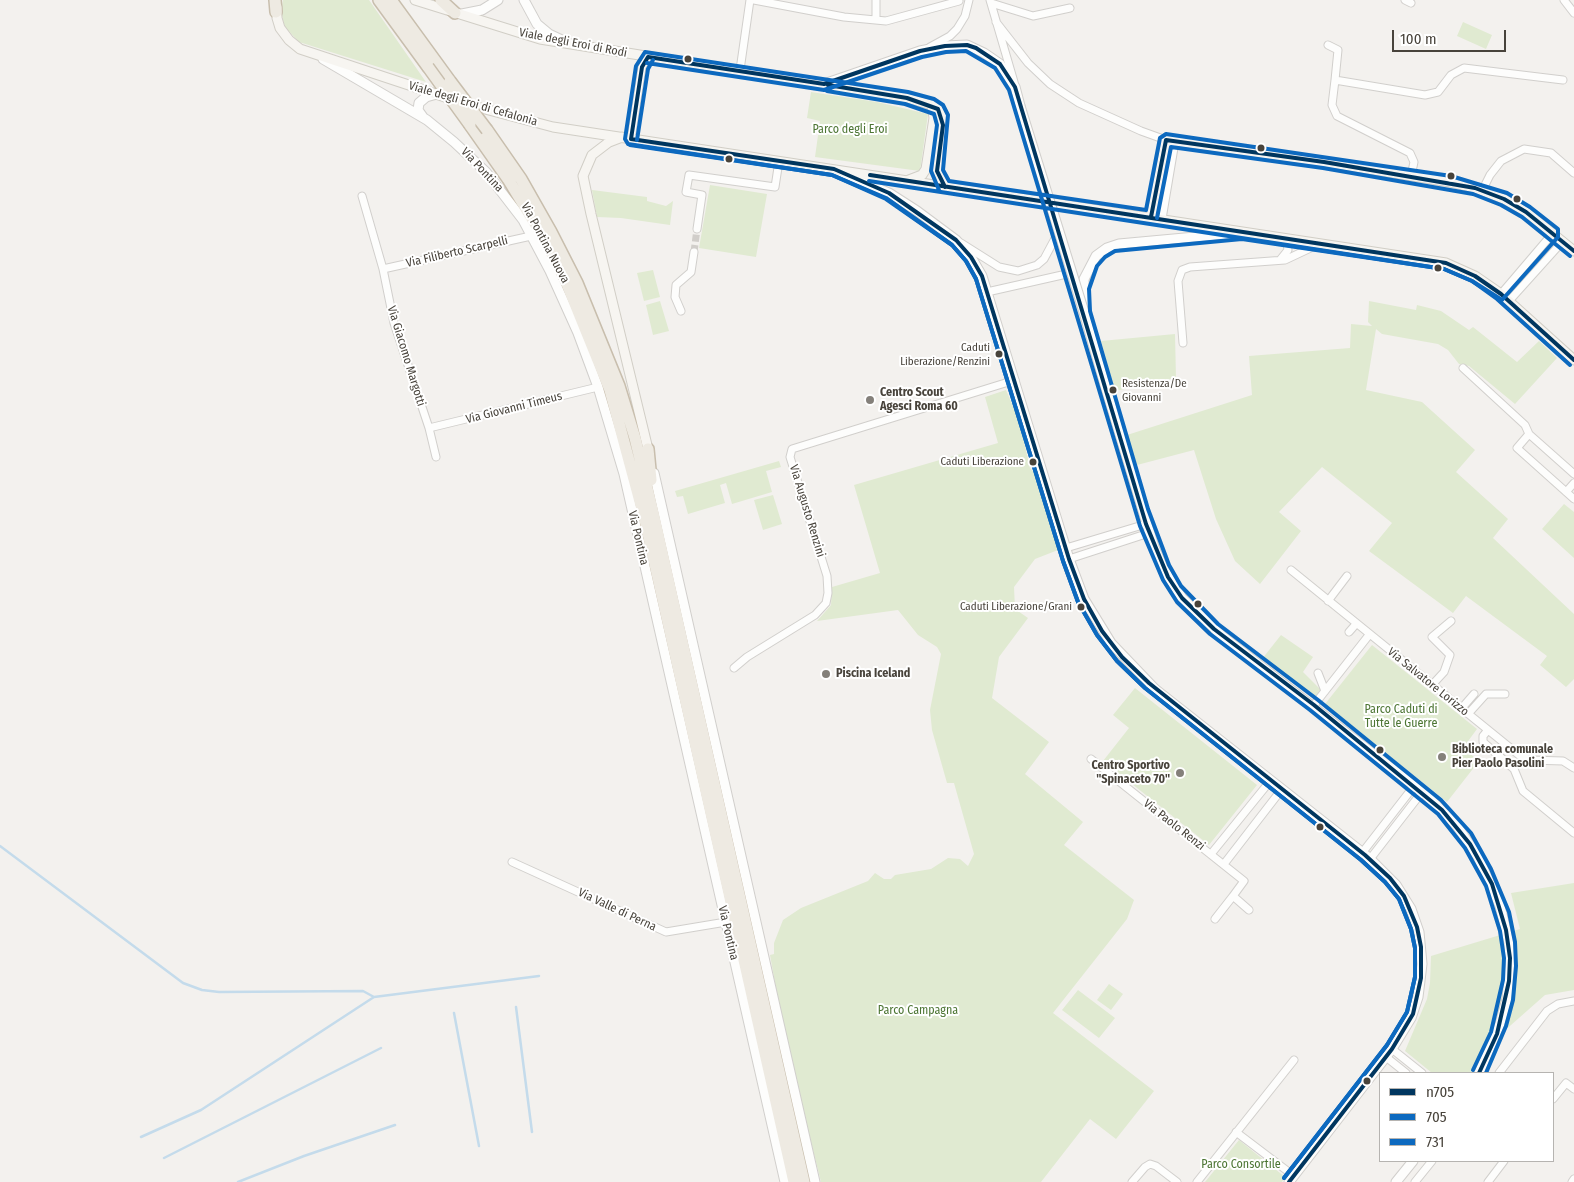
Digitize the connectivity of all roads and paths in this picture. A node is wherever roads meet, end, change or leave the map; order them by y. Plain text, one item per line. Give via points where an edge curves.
1 (275, 0) edge
2 (279, 0) edge
3 (383, 0) edge
4 (415, 0) edge
5 (441, 0) edge
6 (498, 0) edge
7 (524, 0) edge
8 (750, 0) edge
9 (754, 0) edge
10 (876, 0) edge
11 (969, 0) edge
12 (1564, 0) edge
13 (958, 1) edge
14 (778, 2) edge
15 (990, 2) edge
16 (1070, 8) dead end
17 (455, 13) junction
18 (1574, 13) edge
19 (277, 17) junction
20 (876, 20) junction
21 (996, 22) junction
22 (572, 44) junction
23 (1328, 45) dead end
24 (920, 51) junction
25 (320, 57) junction
26 (648, 57) junction
27 (740, 70) junction
28 (1336, 80) junction
29 (1563, 80) dead end
30 (824, 84) junction
31 (1016, 87) junction
32 (437, 94) junction
33 (932, 105) junction
34 (427, 120) junction
35 (626, 138) junction
36 (1171, 141) junction
37 (779, 161) junction
38 (834, 169) junction
39 (1574, 173) edge
40 (1411, 176) junction
41 (904, 180) junction
42 (945, 187) junction
43 (1482, 191) junction
44 (362, 196) dead end
45 (1151, 217) junction
46 (1162, 219) junction
47 (697, 229) tunnel mouth
48 (1058, 231) junction
49 (1242, 233) junction
50 (1553, 233) junction
51 (531, 236) junction
52 (1282, 238) junction
53 (956, 240) junction
54 (1562, 241) junction
55 (1319, 244) junction
56 (1574, 251) edge
57 (694, 252) tunnel mouth
58 (1280, 260) junction
59 (383, 269) junction
60 (1071, 273) junction
61 (988, 292) junction
62 (1501, 294) junction
63 (1509, 301) junction
64 (681, 311) dead end
65 (1084, 312) junction
66 (1183, 343) dead end
67 (1574, 360) edge
68 (1463, 368) dead end
69 (1014, 380) junction
70 (598, 387) junction
71 (429, 428) junction
72 (1529, 434) junction
73 (648, 449) junction
74 (436, 457) dead end
75 (1574, 474) edge
76 (1574, 483) edge
77 (1566, 492) junction
78 (1574, 499) edge
79 (649, 518) junction
80 (1146, 524) junction
81 (1149, 533) junction
82 (1066, 548) junction
83 (1069, 559) junction
84 (1291, 570) dead end
85 (1347, 576) dead end
86 (1328, 601) junction
87 (1451, 621) dead end
88 (1356, 624) junction
89 (1349, 632) dead end
90 (1369, 635) junction
91 (734, 668) dead end
92 (1318, 673) dead end
93 (1432, 686) junction
94 (1325, 691) junction
95 (1474, 694) dead end
96 (1505, 694) dead end
97 (1314, 705) junction
98 (1462, 709) junction
99 (1468, 714) junction
100 (1488, 730) junction
101 (1091, 759) dead end
102 (1574, 768) edge
103 (1271, 780) junction
104 (1414, 786) junction
105 (1282, 789) junction
106 (1422, 792) junction
107 (1574, 833) edge
108 (1211, 854) junction
109 (1366, 856) junction
110 (512, 862) dead end
111 (1224, 864) junction
112 (1233, 896) junction
113 (1249, 910) dead end
114 (1215, 919) dead end
115 (726, 922) junction
116 (1574, 1001) edge
117 (1392, 1049) junction
118 (1386, 1057) junction
119 (1294, 1060) dead end
120 (1405, 1072) edge
121 (1421, 1072) edge
122 (1479, 1072) edge
123 (1500, 1072) edge
124 (1574, 1089) edge
125 (1554, 1098) edge
126 (1236, 1132) junction
127 (1412, 1162) edge
128 (1431, 1162) edge
129 (1503, 1162) edge
130 (1291, 1179) edge
131 (1574, 1179) edge
132 (785, 1182) edge
133 (794, 1182) edge
134 (804, 1182) edge
135 (815, 1182) edge
136 (1132, 1182) edge
137 (1177, 1182) edge
138 (1197, 1182) edge
139 (1396, 1182) edge
140 (1415, 1182) edge
141 (1488, 1182) edge
142 (1572, 1182) edge

1 - 19 highway
2 - 19 main road
3 - 79 highway, Via Pontina Nuova, bridge via 529,212 567,284 610,390
3 - 79 highway, Via Pontina Nuova, bridge via 409,24 521,179 577,283 619,386 635,438
4 - 17 main road, Viale degli Eroi di Rodi
5 - 17 highway
6 - 17 street via 476,12
7 - 22 street via 532,18 541,28
8 - 27 street
9 - 14 street
10 - 20 street
11 - 24 street via 965,16 955,32
12 - 18 street
13 - 20 street via 892,20
14 - 20 street via 844,18
15 - 16 street via 1033,16
15 - 21 street
17 - 22 main road, Viale degli Eroi di Rodi via 536,38
19 - 25 main road, Via Pontina via 286,37 294,45
21 - 31 street
21 - 36 street via 1028,63 1050,84 1079,103
22 - 26 main road, Viale degli Eroi di Rodi
23 - 28 street via 1338,50
24 - 30 street
24 - 31 street via 956,45 976,48 1000,64
25 - 32 main road, Viale degli Eroi di Cefalonia
25 - 34 street, Via Pontina
26 - 27 main road, Viale degli Eroi di Rodi
26 - 35 street via 642,67
27 - 30 main road, Viale degli Eroi di Rodi
28 - 29 street via 1427,95 1438,92 1451,75 1464,68
28 - 40 street via 1332,105 1337,116 1408,151 1414,162
30 - 33 main road, Viale degli Eroi di Rodi
31 - 48 street, bridge
32 - 34 street via 426,97 418,105
32 - 35 main road, Viale degli Eroi di Cefalonia via 522,120
33 - 41 main road via 934,118 926,169 917,178
33 - 42 main road via 942,116 936,169
34 - 51 street, Via Pontina via 486,172 509,200
35 - 37 main road, Viale degli Eroi di Cefalonia
35 - 73 main road via 609,142 592,155 583,176
36 - 40 main road
36 - 45 main road
36 - 46 street
37 - 38 main road, Viale degli Eroi di Cefalonia
37 - 47 street via 775,187 689,175 686,192 702,194
38 - 41 main road, Viale degli Eroi di Cefalonia
38 - 53 street via 889,193
39 - 43 street via 1550,153 1524,149 1501,160
40 - 43 main road
41 - 42 main road, Viale degli Eroi di Cefalonia
42 - 45 main road, Viale degli Eroi di Cefalonia
43 - 50 main road via 1526,212
44 - 59 street, Via Giacomo Margotti
45 - 46 main road, Viale degli Eroi di Cefalonia
46 - 49 main road, Viale degli Eroi di Cefalonia
48 - 53 street via 1044,259 1037,265 1018,271 999,268
48 - 60 street, bridge
49 - 52 main road, Viale degli Eroi di Cefalonia
49 - 65 street via 1119,244 1107,248 1096,256 1087,270 1083,288
50 - 54 main road
50 - 62 street
51 - 59 street, Via Filiberto Scarpelli
51 - 70 street, Via Pontina via 568,310
52 - 55 main road, Viale degli Eroi di Cefalonia
52 - 58 street via 1288,250
53 - 61 street via 975,263
54 - 56 main road
54 - 63 street
55 - 58 street
55 - 62 main road, Viale degli Eroi di Cefalonia via 1446,263 1475,276
57 - 64 street via 691,272 676,284 675,297
58 - 66 street via 1182,270 1178,281
59 - 71 street, Via Giacomo Margotti via 394,323
60 - 61 street
60 - 65 street, bridge
61 - 69 street
62 - 63 main road, Viale degli Eroi di Cefalonia
63 - 67 main road, Viale degli Eroi di Cefalonia
65 - 80 street
68 - 72 street via 1525,426
69 - 82 street
69 - 91 street, Via Augusto Renzini via 792,448 790,457 827,576 826,603 814,615 746,656
70 - 71 street, Via Giovanni Timeus
70 - 115 street, Via Pontina via 626,482
71 - 74 street, Via Giacomo Margotti
72 - 75 street
72 - 77 street via 1517,448
73 - 79 highway
73 - 135 street
76 - 77 street
77 - 78 street
79 - 133 highway, Via Pontina
79 - 134 highway, Via Pontina
80 - 81 street
80 - 82 street
81 - 83 street
81 - 97 street via 1163,568 1190,607 1221,635
82 - 83 street
83 - 103 street via 1090,611 1122,657 1155,689
84 - 86 street, Via Salvatore Lorizzo
85 - 86 street
86 - 88 street, Via Salvatore Lorizzo
87 - 93 street via 1432,636 1450,655 1444,672
88 - 89 street
88 - 90 street, Via Salvatore Lorizzo
90 - 93 street, Via Salvatore Lorizzo
90 - 94 street
92 - 94 street
93 - 98 street, Via Salvatore Lorizzo
94 - 97 street
95 - 98 street
96 - 99 street via 1486,694
97 - 104 street
98 - 99 street, Via Salvatore Lorizzo
99 - 100 street, Via Salvatore Lorizzo
100 - 102 street, Via Salvatore Lorizzo via 1524,758 1561,761
100 - 107 street via 1483,742 1514,770 1522,791
101 - 108 street, Via Paolo Renzi
103 - 105 street
103 - 108 street, Via Paolo Renzi
104 - 106 street
104 - 109 street
105 - 109 street
105 - 111 street
106 - 109 street
106 - 122 street via 1448,815 1474,850 1496,894 1506,930 1509,973 1500,1024
108 - 111 street, Via Paolo Renzi
109 - 117 street via 1404,896 1418,927 1421,947 1421,978 1416,1005
110 - 115 street, Via Valle di Perna via 666,932
111 - 112 street, Via Paolo Renzi via 1244,881
112 - 113 street
112 - 114 street, Via Paolo Renzi
115 - 132 street, Via Pontina
116 - 123 street via 1558,1004 1547,1011
117 - 118 street
117 - 121 street
118 - 120 street
118 - 130 street
119 - 126 street
124 - 125 street via 1566,1083
126 - 130 street
126 - 138 street
127 - 139 street
128 - 140 street
129 - 141 street
131 - 142 street
136 - 137 street via 1150,1164

